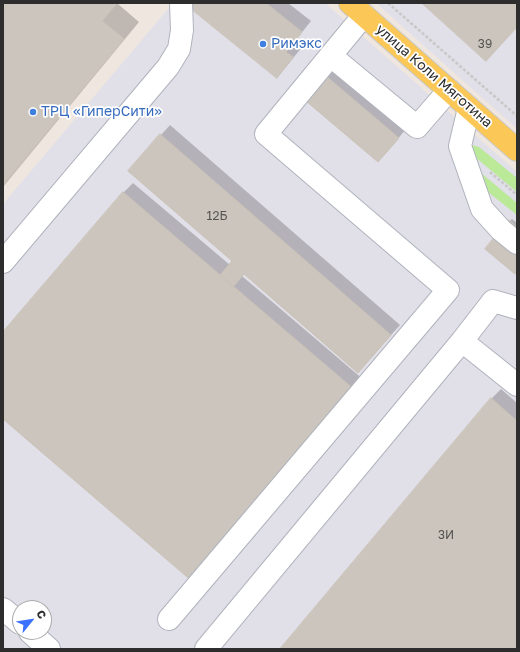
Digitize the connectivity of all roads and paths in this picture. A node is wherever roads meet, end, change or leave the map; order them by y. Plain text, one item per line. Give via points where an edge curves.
1 (181, 3) edge
2 (388, 3) edge
3 (357, 9) edge
4 (331, 56) junction
5 (449, 90) junction
6 (470, 108) junction
7 (517, 116) edge
8 (517, 150) edge
9 (517, 243) edge
10 (3, 262) edge
11 (517, 308) edge
12 (462, 341) junction
13 (517, 385) edge
14 (3, 608) edge
15 (12, 616) edge
16 (168, 619) dead end
17 (39, 640) edge
18 (49, 649) edge
19 (206, 649) edge

1 - 10 lane via 182,30 179,49 168,67
2 - 7 path
3 - 4 lane
3 - 5 main road, улица Коли Мяготина
4 - 5 lane via 417,127
4 - 16 lane via 266,134 448,290
5 - 6 main road, улица Коли Мяготина
6 - 8 main road, улица Коли Мяготина
6 - 9 lane via 460,146 482,209
11 - 12 lane via 493,301
12 - 13 lane
12 - 19 lane
14 - 15 lane
17 - 18 lane

